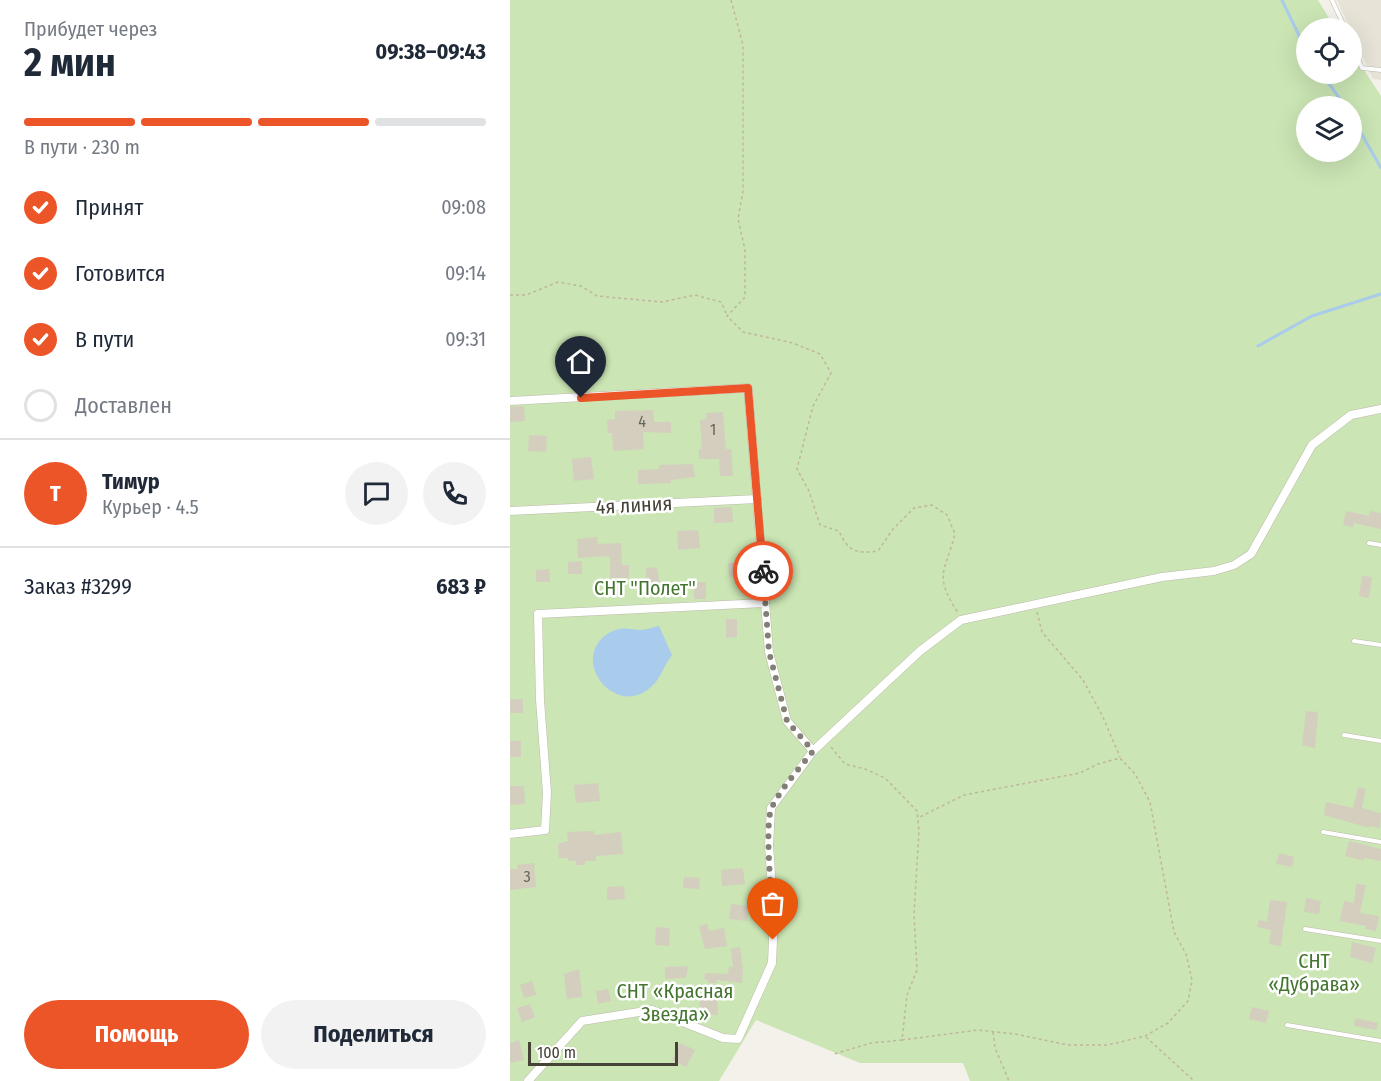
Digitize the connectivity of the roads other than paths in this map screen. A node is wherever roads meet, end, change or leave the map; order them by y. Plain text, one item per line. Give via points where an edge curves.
1 (1332, 0) edge
2 (1340, 18) edge
3 (1362, 68) edge
4 (1381, 70) edge
5 (510, 401) edge
6 (1381, 409) edge
7 (757, 499) junction
8 (510, 511) edge
9 (1369, 543) dead end
10 (1381, 545) edge
11 (765, 603) junction
12 (1353, 641) dead end
13 (1381, 645) edge
14 (1344, 735) dead end
15 (1381, 741) edge
16 (813, 751) junction
17 (1323, 832) dead end
18 (510, 834) edge
19 (1381, 842) edge
20 (1305, 929) dead end
21 (1381, 941) edge
22 (1287, 1025) dead end
23 (1381, 1041) edge
24 (528, 1081) edge

1 - 2 lane
3 - 4 lane
5 - 7 street via 748,388
6 - 16 street via 1351,415 1312,445 1251,554 1234,565 961,620 920,651
7 - 8 street, 4я линия
7 - 11 street
9 - 10 lane
11 - 16 street via 769,652 787,721
11 - 18 street via 538,614 547,793 545,830
12 - 13 lane
14 - 15 lane
16 - 24 street via 771,808 772,963 738,1039 723,1038 652,1010 582,1021
17 - 19 lane
20 - 21 lane
22 - 23 lane

